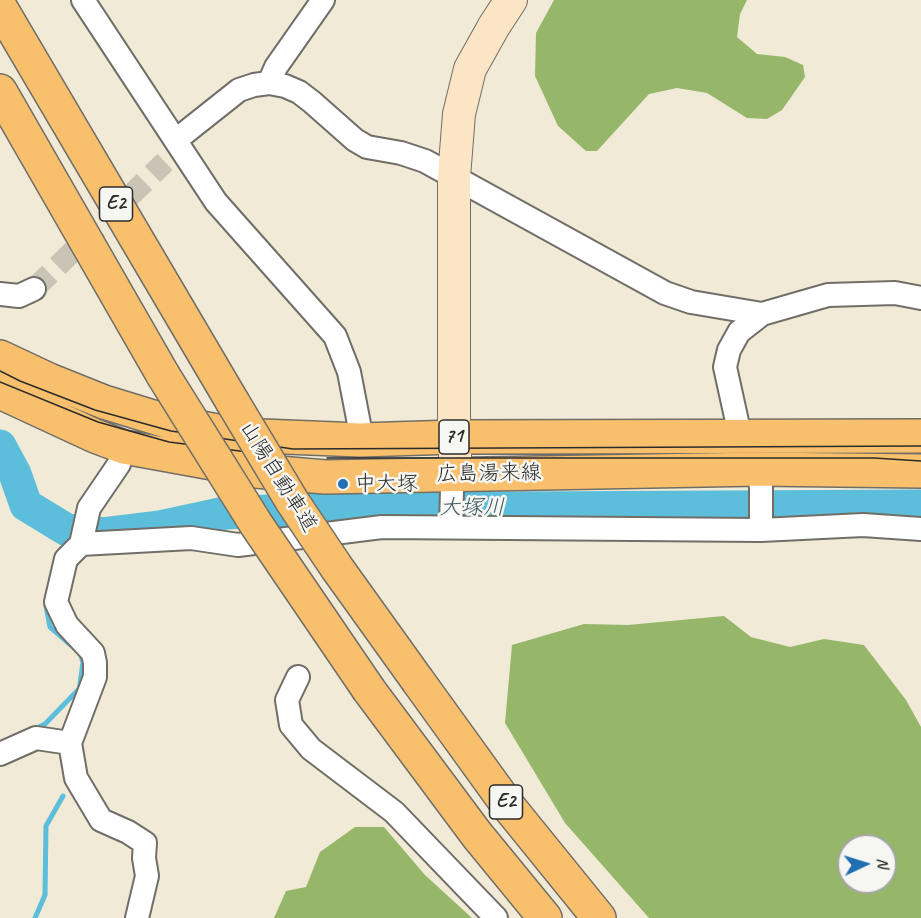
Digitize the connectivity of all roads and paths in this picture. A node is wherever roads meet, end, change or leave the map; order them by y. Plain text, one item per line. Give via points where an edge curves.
1 (83, 0) edge
2 (323, 0) edge
3 (511, 0) edge
4 (0, 7) edge
5 (269, 83) junction
6 (0, 91) edge
7 (174, 150) junction
8 (454, 177) junction
9 (34, 289) tunnel mouth
10 (0, 294) edge
11 (921, 298) edge
12 (762, 314) junction
13 (0, 357) edge
14 (0, 392) edge
15 (740, 435) junction
16 (921, 435) edge
17 (454, 437) junction
18 (360, 440) junction
19 (124, 447) junction
20 (921, 471) edge
21 (760, 481) junction
22 (454, 482) junction
23 (451, 521) junction
24 (761, 525) junction
25 (921, 529) edge
26 (81, 543) junction
27 (298, 677) dead end
28 (70, 743) junction
29 (0, 754) edge
30 (137, 918) edge
31 (496, 918) edge
32 (545, 918) edge
33 (599, 918) edge

1 - 7 street
2 - 5 street
3 - 8 street via 470,69 459,114
4 - 33 main road, 山陽自動車道 / E2, bridge via 292,501 509,807
5 - 7 street via 239,90
5 - 8 street via 299,92 361,144 425,161
6 - 32 main road, 山陽自動車道 / E2, bridge via 163,375 256,524 369,690 477,835
7 - 18 street via 334,336 349,372
8 - 12 street via 665,293 691,302
8 - 17 street
9 - 10 street via 19,296
11 - 12 street via 895,293 828,295
12 - 15 street via 739,332 725,367
13 - 18 main road, 広島湯来線 / 71 via 104,402 165,421 237,435
14 - 19 main road, 広島湯来線 / 71
15 - 16 main road, 広島湯来線 / 71
15 - 17 main road, 広島湯来線 / 71
17 - 18 main road, 広島湯来線 / 71
17 - 22 street
19 - 22 main road, 広島湯来線 / 71 via 256,471
19 - 26 street via 119,464 89,508
20 - 21 main road, 広島湯来線 / 71
21 - 22 main road, 広島湯来線 / 71
21 - 24 street
22 - 23 street
23 - 24 street
23 - 26 street via 238,545 191,538
24 - 25 street
26 - 28 street via 66,559 56,602 67,625 93,653 95,663 95,677
27 - 31 street via 287,700 291,725 311,749 394,812
28 - 29 street via 36,738
28 - 30 street via 76,778 101,820 145,843 147,876

